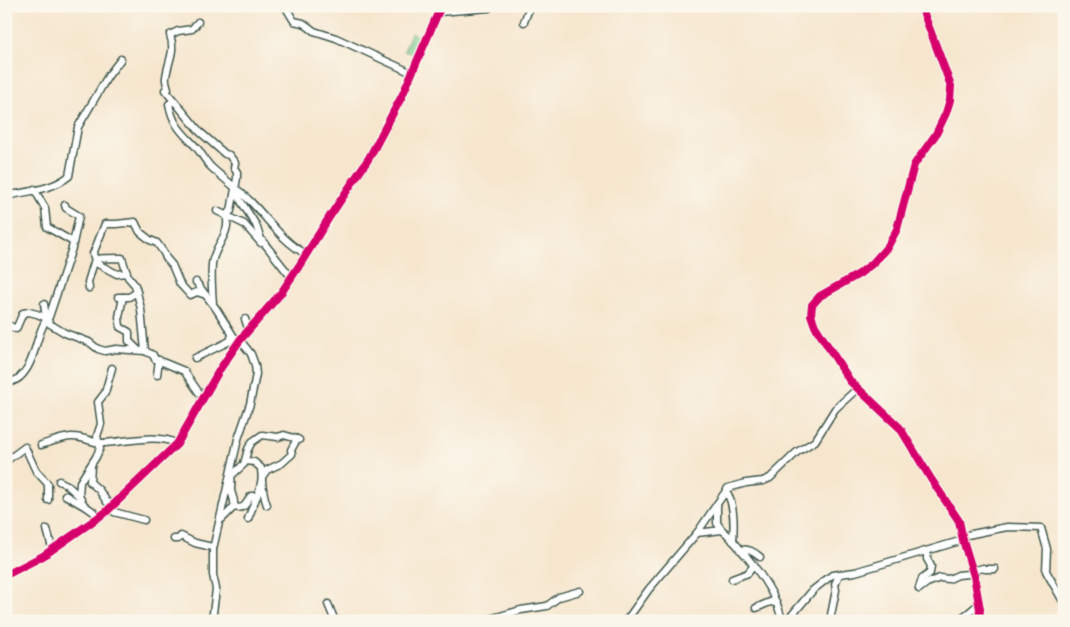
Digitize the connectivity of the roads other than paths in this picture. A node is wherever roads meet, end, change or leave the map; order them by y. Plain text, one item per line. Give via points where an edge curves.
1 (285, 6) edge
2 (490, 6) edge
3 (530, 6) edge
4 (921, 6) edge
5 (440, 9) edge
6 (198, 22) dead end
7 (524, 22) dead end
8 (121, 59) dead end
9 (412, 73) junction
10 (174, 101) junction
11 (236, 189) junction
12 (34, 190) junction
13 (6, 196) edge
14 (65, 205) dead end
15 (218, 211) dead end
16 (226, 215) junction
17 (73, 242) junction
18 (270, 250) junction
19 (306, 254) junction
20 (95, 259) junction
21 (127, 273) junction
22 (291, 277) junction
23 (196, 282) dead end
24 (88, 288) dead end
25 (137, 292) junction
26 (206, 295) junction
27 (44, 304) dead end
28 (213, 306) junction
29 (46, 319) junction
30 (245, 319) dead end
31 (6, 324) edge
32 (249, 331) junction
33 (232, 335) junction
34 (240, 340) junction
35 (137, 349) dead end
36 (145, 351) junction
37 (195, 358) dead end
38 (159, 360) junction
39 (112, 368) dead end
40 (157, 375) dead end
41 (6, 384) edge
42 (857, 389) junction
43 (202, 397) junction
44 (97, 442) junction
45 (177, 444) junction
46 (41, 445) dead end
47 (6, 461) edge
48 (245, 461) junction
49 (91, 466) junction
50 (262, 477) junction
51 (59, 481) dead end
52 (726, 491) junction
53 (66, 495) dead end
54 (79, 496) junction
55 (257, 496) junction
56 (48, 500) dead end
57 (718, 503) junction
58 (267, 505) dead end
59 (85, 506) junction
60 (234, 507) junction
61 (113, 509) junction
62 (97, 518) junction
63 (248, 519) dead end
64 (144, 520) dead end
65 (220, 522) junction
66 (47, 529) dead end
67 (722, 530) junction
68 (698, 533) junction
69 (962, 538) junction
70 (174, 539) dead end
71 (733, 541) junction
72 (52, 548) junction
73 (213, 549) junction
74 (740, 550) junction
75 (927, 551) junction
76 (760, 558) dead end
77 (754, 565) junction
78 (995, 569) dead end
79 (972, 571) junction
80 (6, 575) edge
81 (839, 575) junction
82 (732, 579) dead end
83 (580, 591) dead end
84 (776, 602) junction
85 (1064, 603) edge
86 (328, 604) dead end
87 (978, 604) junction
88 (756, 608) dead end
89 (831, 615) dead end
90 (979, 620) edge
91 (212, 621) edge
92 (335, 621) edge
93 (483, 621) edge
94 (626, 621) edge
95 (785, 621) edge
96 (957, 621) edge
97 (989, 621) edge

1 - 9 street via 294,21
2 - 5 street
3 - 7 street
4 - 42 street via 952,86 946,113 914,165 897,229 888,246 859,274 820,296 812,305 811,318 815,326
5 - 9 street
6 - 10 street via 192,29 170,35 174,44 165,80 168,88 165,90
8 - 12 street via 78,127 69,176 57,184
9 - 19 street via 369,158
10 - 11 street via 200,132 230,155 237,172
10 - 11 street via 168,104 170,112 183,136 197,148 209,166
11 - 16 street via 231,211
11 - 18 street via 260,239
11 - 19 street via 271,226
12 - 13 street
12 - 17 street via 45,208 47,227
14 - 17 street via 79,216
15 - 16 street
16 - 18 street via 244,224
16 - 28 street via 228,226 223,240 218,243 212,264
17 - 29 street
18 - 22 street
19 - 22 street
20 - 21 street via 96,263 117,274
20 - 21 street via 122,258
20 - 24 street
20 - 26 street via 93,254 105,224 135,222 140,232 157,243 184,290 190,296 197,292
21 - 25 street
22 - 32 street
23 - 26 street
25 - 35 street via 120,297 119,317 120,327 130,332 129,341
25 - 36 street
26 - 28 street
27 - 29 street
28 - 33 street
29 - 31 street via 29,312 24,313 16,329
29 - 36 street via 65,333 98,349
29 - 41 street via 29,364 21,376
30 - 32 street
32 - 34 street
33 - 34 street
33 - 37 street via 230,341
34 - 43 street
34 - 65 street via 251,354 256,374
36 - 38 street
38 - 40 street
38 - 43 street via 184,371
39 - 44 street via 105,393 98,402 100,424
42 - 52 street via 835,409 815,441 797,452 770,478 736,485
42 - 69 street via 900,428 955,514
43 - 45 street
44 - 45 street via 147,439
44 - 46 street via 71,437
44 - 49 street via 100,448
45 - 61 street
47 - 56 street via 25,447 29,449 36,471 48,484
48 - 50 street via 254,462 261,468
48 - 50 street via 252,442 262,435 298,439 289,458 267,470
48 - 60 street via 231,476
49 - 54 street via 80,482
49 - 61 street via 90,482
50 - 55 street
50 - 58 street via 262,496
51 - 54 street
52 - 57 street
52 - 71 street via 732,510
53 - 59 street
54 - 59 street
55 - 60 street via 251,496 243,507
55 - 63 street
57 - 67 street via 717,523
57 - 68 street
59 - 62 street
60 - 65 street
61 - 62 street
61 - 64 street
62 - 72 street
65 - 73 street
66 - 72 street
67 - 68 street
67 - 71 street
68 - 94 street
69 - 75 street
69 - 79 street
69 - 85 street via 1007,527 1041,528 1047,549 1046,571
70 - 73 street via 181,536
71 - 74 street
72 - 80 street
73 - 91 street via 216,589
74 - 76 street via 753,551
74 - 77 street
75 - 79 street via 930,573 922,579 919,589 940,578 949,580
75 - 81 street
77 - 82 street via 748,574
77 - 84 street
78 - 79 street
79 - 87 street
81 - 89 street via 834,584 836,590
81 - 95 street via 832,575 819,585
83 - 93 street via 560,597 547,606
84 - 88 street
84 - 95 street
86 - 92 street
87 - 90 street
87 - 96 street
90 - 97 street

